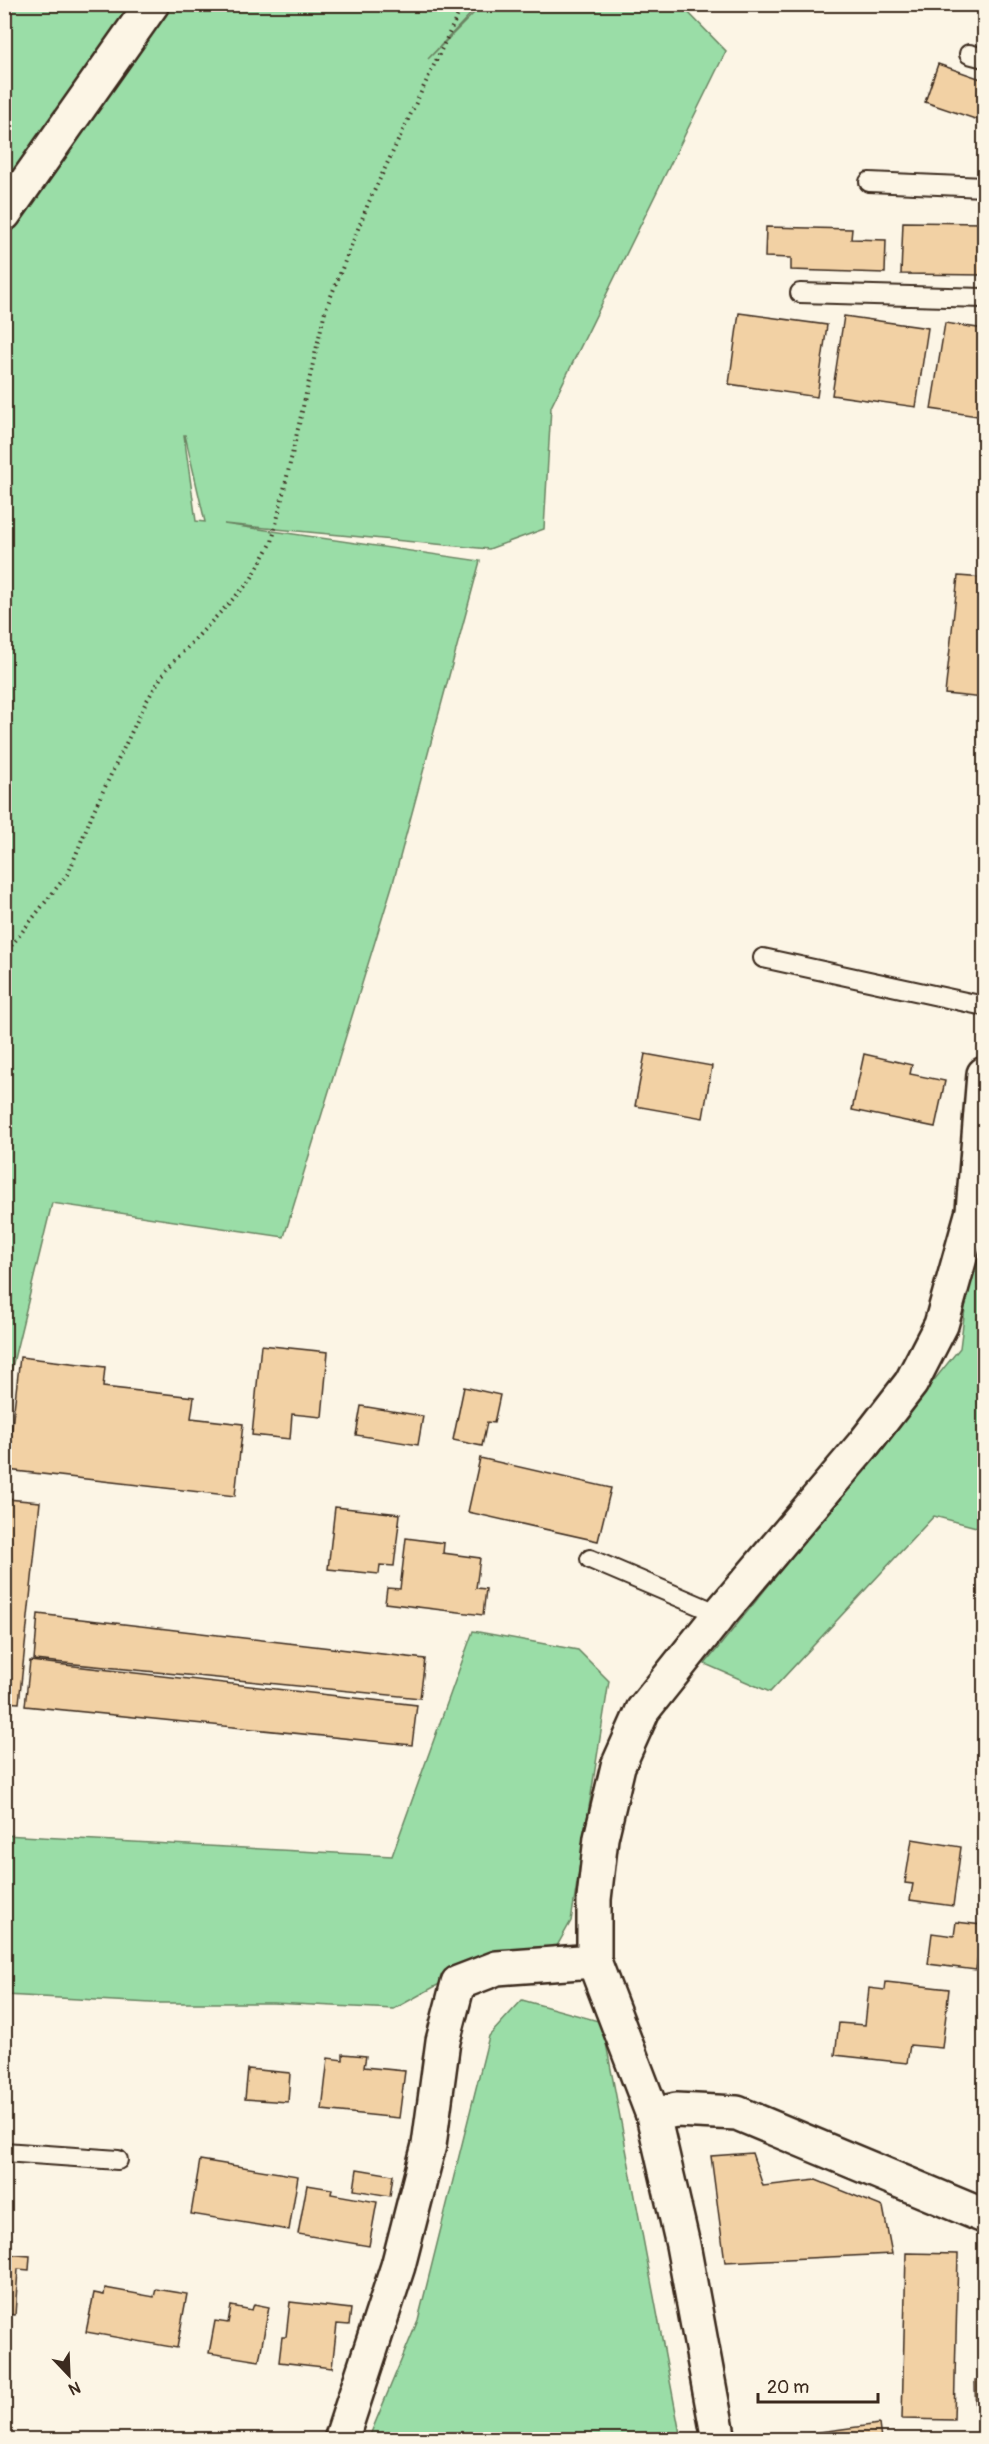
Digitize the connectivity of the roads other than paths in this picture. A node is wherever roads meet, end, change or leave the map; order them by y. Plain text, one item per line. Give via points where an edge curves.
1 (152, 4) edge
2 (870, 182) dead end
3 (984, 187) edge
4 (4, 214) edge
5 (800, 293) dead end
6 (984, 298) edge
7 (763, 958) dead end
8 (984, 1006) edge
9 (984, 1074) edge
10 (590, 1559) dead end
11 (719, 1614) junction
12 (594, 1961) junction
13 (653, 2115) junction
14 (4, 2152) edge
15 (118, 2160) dead end
16 (984, 2216) edge
17 (341, 2439) edge
18 (719, 2439) edge

1 - 4 street
2 - 3 lane
5 - 6 lane
7 - 8 lane
9 - 11 street via 973,1211 941,1325 911,1383
10 - 11 lane
11 - 12 street via 643,1710 618,1766 598,1858
12 - 13 street
12 - 17 street via 497,1968 458,1983 442,2042 429,2145 418,2189 398,2266
13 - 16 street via 676,2110 737,2113
13 - 18 street via 683,2245
14 - 15 lane

